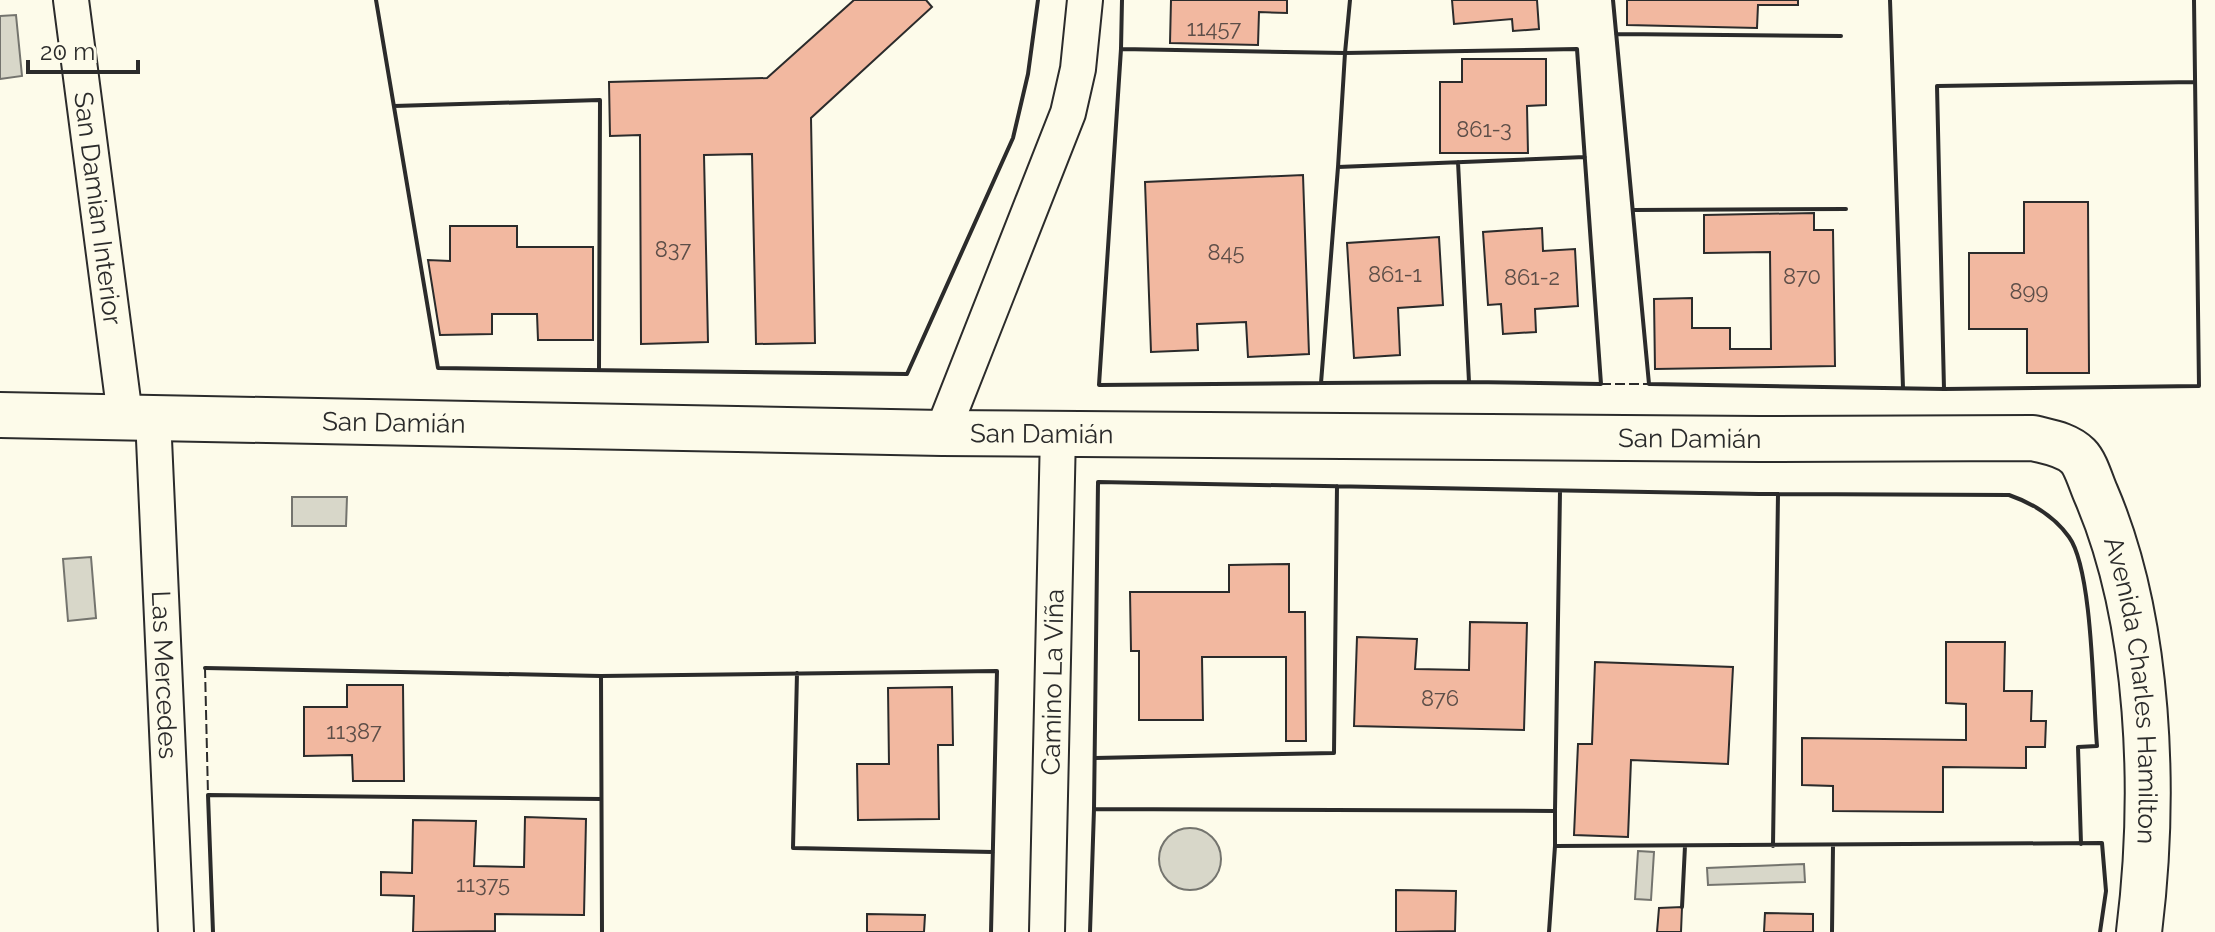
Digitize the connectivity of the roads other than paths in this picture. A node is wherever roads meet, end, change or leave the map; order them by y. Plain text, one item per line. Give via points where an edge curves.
1 (71, 0) edge
2 (1085, 0) edge
3 (0, 415) edge
4 (139, 416) junction
5 (942, 433) junction
6 (1058, 433) junction
7 (2080, 457) joint
8 (176, 932) edge
9 (1047, 932) edge
10 (2139, 932) edge

1 - 4 street, San Damian Interior
2 - 5 street via 1068,113
3 - 4 main road, San Damián
4 - 5 main road, San Damián
4 - 8 street, Las Mercedes
5 - 6 main road, San Damián
6 - 7 main road, San Damián via 2033,438
6 - 9 street, Camino La Viña
7 - 10 main road, Avenida Charles Hamilton via 2110,526 2142,687 2148,820

